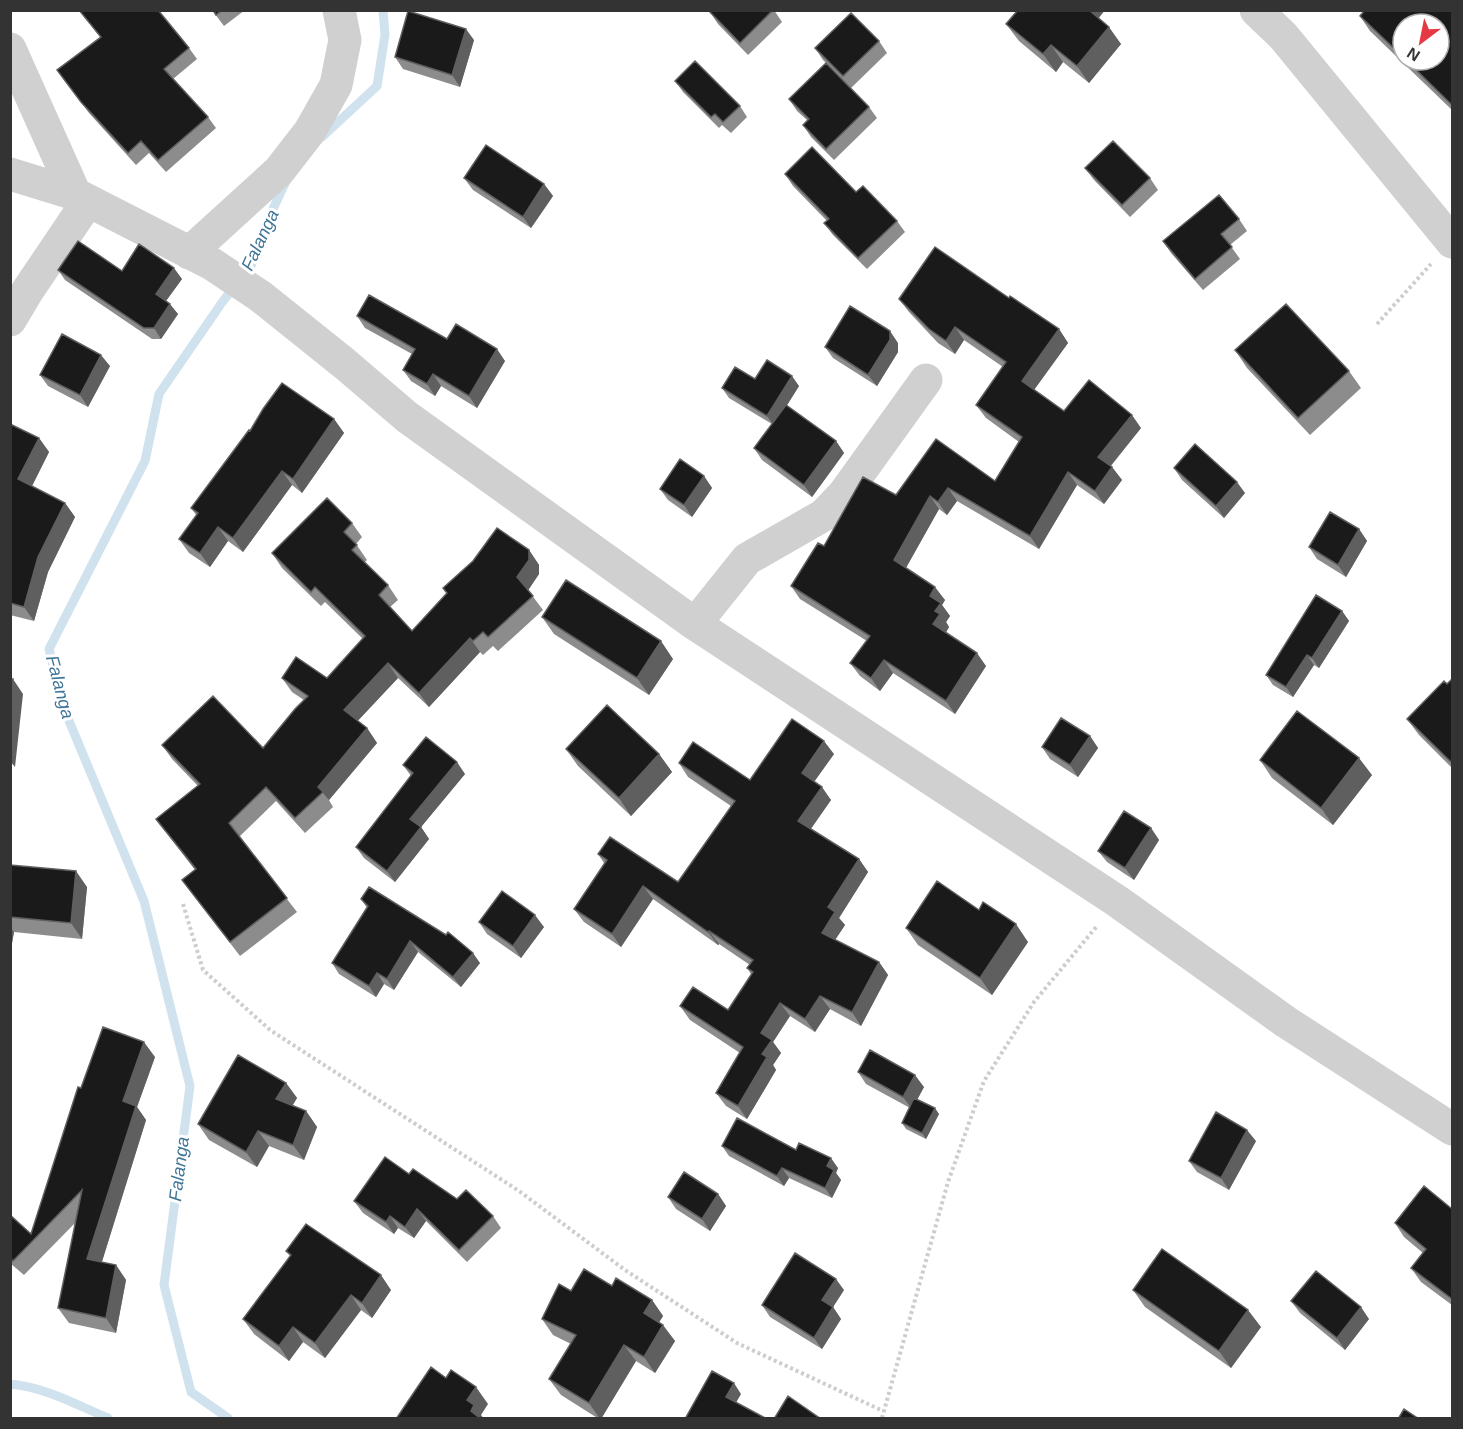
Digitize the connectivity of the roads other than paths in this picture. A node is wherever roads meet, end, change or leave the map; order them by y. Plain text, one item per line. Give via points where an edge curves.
1 (339, 10) edge
2 (1256, 10) edge
3 (10, 49) edge
4 (10, 174) edge
5 (81, 197) junction
6 (1452, 242) edge
7 (201, 258) junction
8 (10, 320) edge
9 (926, 380) dead end
10 (695, 624) junction
11 (1452, 1129) edge

1 - 7 street via 345,40 336,85 310,131 279,171
2 - 6 street via 1284,37
3 - 5 street
4 - 5 street
5 - 7 street
5 - 8 street
7 - 10 street via 260,296 407,417
9 - 10 street via 844,494 824,515 747,560
10 - 11 street via 1117,902 1286,1022

